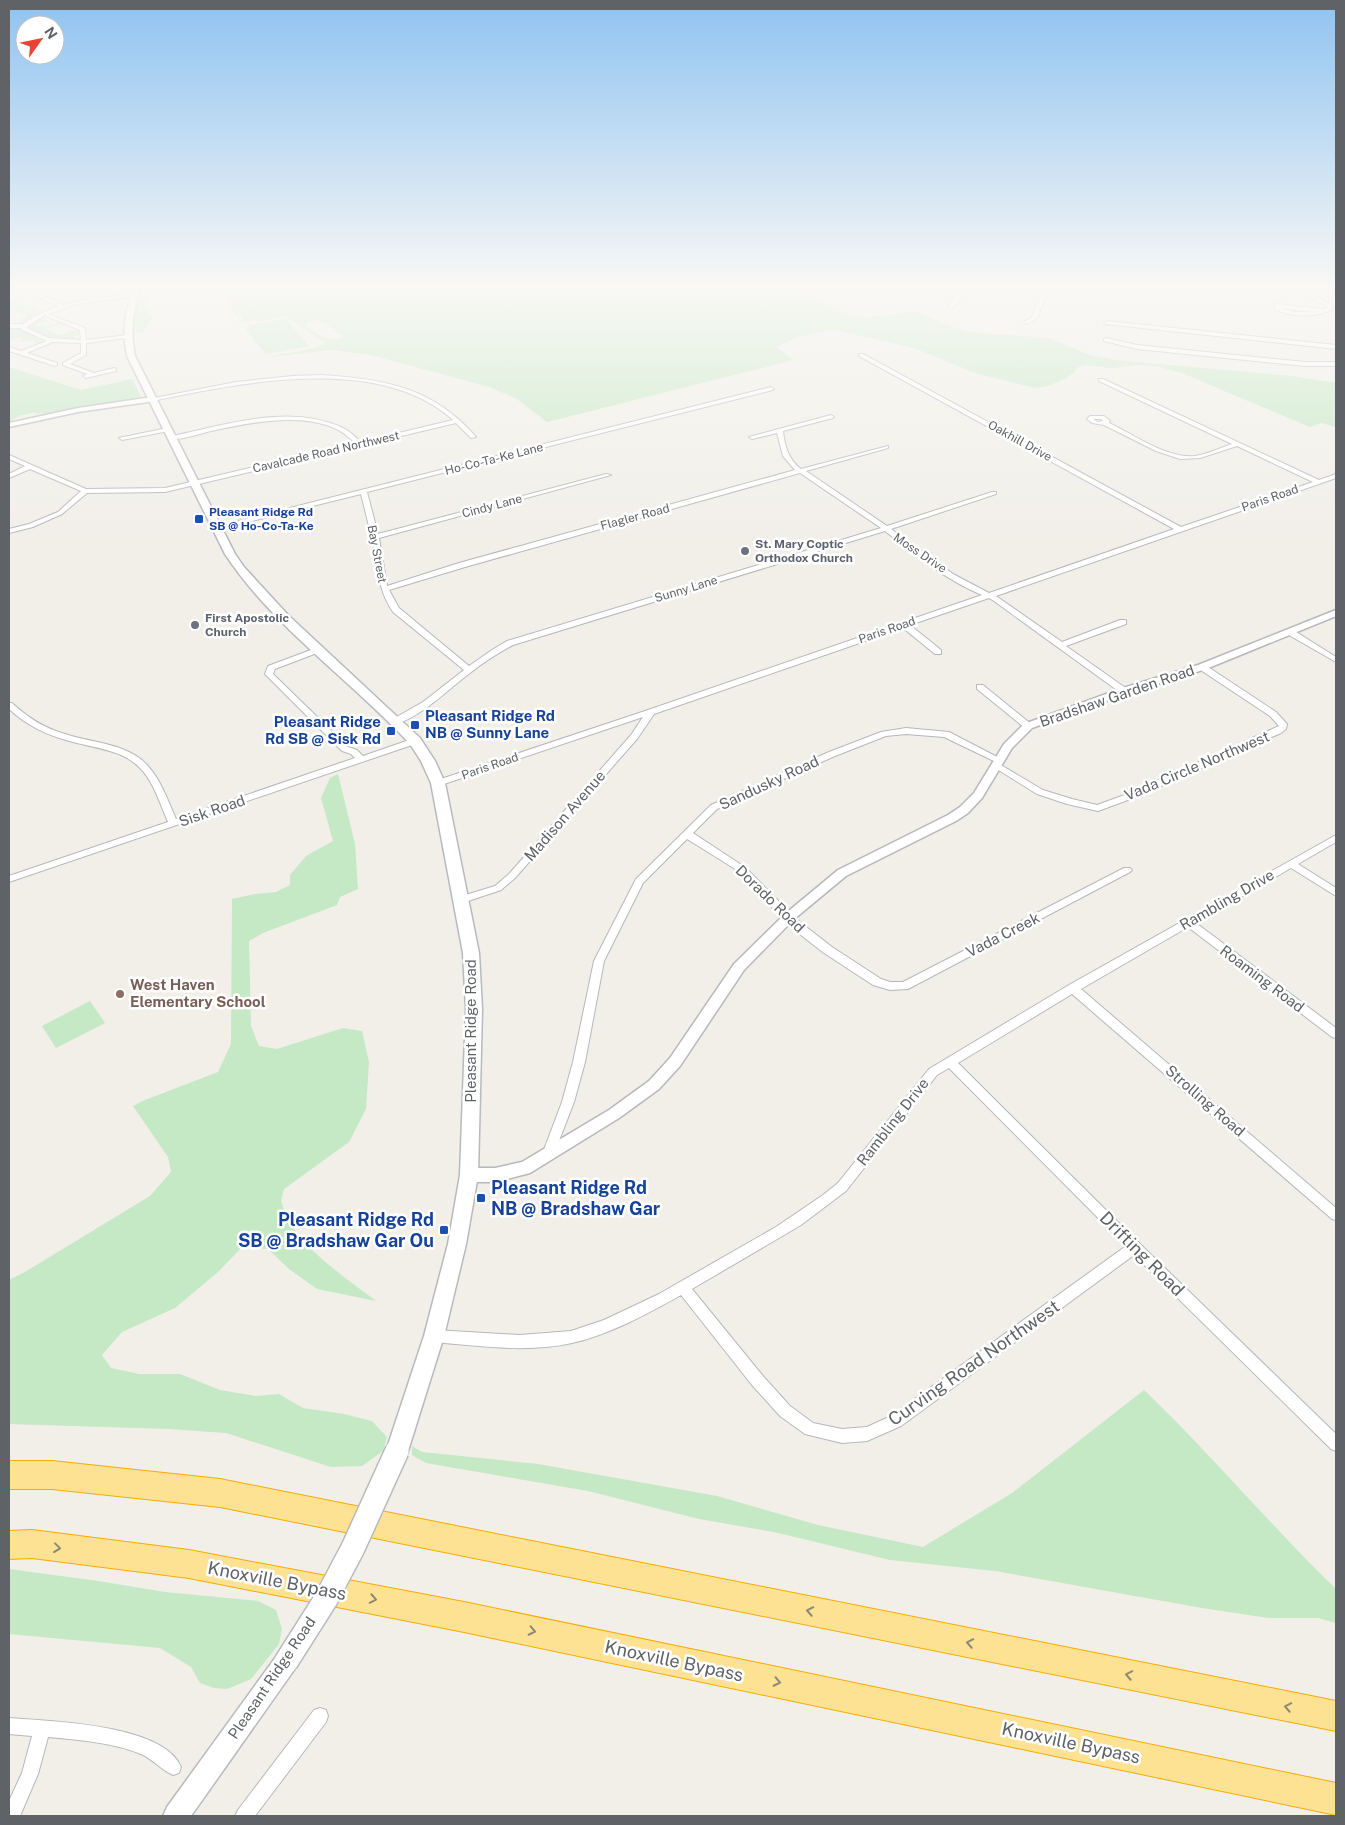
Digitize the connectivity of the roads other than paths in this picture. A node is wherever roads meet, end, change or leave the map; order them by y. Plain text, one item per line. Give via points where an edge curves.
1 (82, 370) edge
2 (114, 370) dead end
3 (137, 370) edge
4 (889, 370) edge
5 (92, 374) junction
6 (81, 377) dead end
7 (1101, 380) dead end
8 (771, 389) dead end
9 (152, 399) junction
10 (831, 416) dead end
11 (456, 421) junction
12 (1105, 423) dead end
13 (9, 425) edge
14 (780, 430) junction
15 (169, 434) junction
16 (473, 437) dead end
17 (752, 437) dead end
18 (122, 438) dead end
19 (360, 444) junction
20 (1237, 444) junction
21 (886, 447) dead end
22 (9, 457) edge
23 (29, 467) junction
24 (799, 470) junction
25 (608, 475) dead end
26 (9, 476) edge
27 (1336, 476) edge
28 (1318, 482) junction
29 (195, 483) junction
30 (85, 491) junction
31 (364, 492) junction
32 (994, 493) dead end
33 (216, 528) junction
34 (1179, 528) junction
35 (885, 529) junction
36 (9, 531) edge
37 (375, 537) junction
38 (384, 589) junction
39 (987, 595) junction
40 (1336, 613) edge
41 (1123, 622) dead end
42 (903, 624) junction
43 (1290, 632) junction
44 (1062, 645) junction
45 (319, 649) junction
46 (938, 652) dead end
47 (1336, 660) edge
48 (1202, 667) junction
49 (468, 669) junction
50 (980, 687) dead end
51 (1124, 690) junction
52 (9, 705) edge
53 (651, 712) junction
54 (396, 721) junction
55 (1028, 726) junction
56 (415, 741) junction
57 (362, 760) junction
58 (997, 763) junction
59 (438, 783) junction
60 (1098, 808) joint
61 (174, 824) junction
62 (687, 834) junction
63 (1336, 838) edge
64 (1291, 864) junction
65 (1127, 870) dead end
66 (9, 879) edge
67 (1336, 894) edge
68 (462, 899) junction
69 (789, 917) junction
70 (1189, 923) junction
71 (876, 982) joint
72 (1073, 988) junction
73 (1336, 1034) edge
74 (950, 1062) junction
75 (548, 1155) junction
76 (469, 1175) junction
77 (1336, 1215) edge
78 (1135, 1247) junction
79 (683, 1287) junction
80 (434, 1336) junction
81 (1336, 1444) edge
82 (9, 1476) edge
83 (9, 1545) edge
84 (320, 1716) dead end
85 (1336, 1716) edge
86 (9, 1726) edge
87 (42, 1729) junction
88 (173, 1767) dead end
89 (1336, 1799) edge
90 (12, 1816) edge
91 (176, 1816) edge
92 (244, 1816) edge

1 - 5 street
2 - 5 street
3 - 9 main road, Pleasant Ridge Road
4 - 34 street, Oakhill Drive
5 - 6 street
7 - 20 street
8 - 31 street, Ho-Co-Ta-Ke Lane
9 - 11 street via 254,380 334,378 372,382 408,391 435,403
9 - 13 street
9 - 15 main road, Pleasant Ridge Road
10 - 14 street
11 - 16 street
11 - 19 street, Cavalcade Road Northwest
12 - 20 street via 1183,458
14 - 17 street
14 - 24 street, Moss Drive via 784,454
15 - 18 street
15 - 19 street via 282,418 338,427
15 - 29 main road, Pleasant Ridge Road
19 - 29 street, Cavalcade Road Northwest
20 - 28 street
21 - 24 street, Flagler Road
22 - 23 street
23 - 26 street
23 - 30 street
24 - 35 street, Moss Drive
24 - 38 street, Flagler Road
25 - 37 street, Cindy Lane
27 - 28 street, Paris Road
28 - 34 street, Paris Road
29 - 30 street, Cavalcade Road Northwest via 166,490
29 - 33 main road, Pleasant Ridge Road
30 - 36 street via 60,513 31,526
31 - 33 street, Ho-Co-Ta-Ke Lane
31 - 37 street, Bay Street
32 - 35 street, Sunny Lane
33 - 45 main road, Pleasant Ridge Road via 247,578
34 - 39 street, Paris Road
35 - 39 street, Moss Drive via 900,542
35 - 49 street, Sunny Lane via 510,643
37 - 38 street, Bay Street
38 - 49 street, Bay Street via 396,610
39 - 42 street, Paris Road
39 - 44 street, Moss Drive
40 - 43 street, Bradshaw Garden Road
41 - 44 street
42 - 46 street
42 - 53 street, Paris Road
43 - 47 street
43 - 48 street, Bradshaw Garden Road
44 - 51 street, Moss Drive
45 - 54 main road, Pleasant Ridge Road
45 - 57 street via 271,668 269,674 346,749
48 - 51 street, Bradshaw Garden Road
48 - 60 street, Vada Circle Northwest via 1273,714 1283,727
49 - 54 street, Sunny Lane via 422,708
50 - 55 street
51 - 55 street, Bradshaw Garden Road
52 - 61 street via 37,728 138,760 148,772
53 - 59 street, Paris Road
53 - 68 street, Madison Avenue via 634,737 512,876 498,888
54 - 56 main road, Pleasant Ridge Road
55 - 58 street, Bradshaw Garden Road
56 - 57 street, Sisk Road
56 - 59 main road, Pleasant Ridge Road
57 - 61 street, Sisk Road
58 - 60 street, Sandusky Road via 1040,792
58 - 62 street, Sandusky Road via 946,734 906,731 884,734 714,807
58 - 69 street, Bradshaw Garden Road via 978,795 964,810 842,873
59 - 68 main road, Pleasant Ridge Road
61 - 66 street, Sisk Road
62 - 69 street, Dorado Road via 743,870
62 - 75 street, Sandusky Road via 638,881 599,961 579,1062
63 - 64 street, Rambling Drive
64 - 67 street
64 - 70 street, Rambling Drive
65 - 71 street, Vada Creek via 904,986
68 - 76 main road, Pleasant Ridge Road via 471,952 474,1009
69 - 71 street, Dorado Road via 828,950
69 - 75 street, Bradshaw Garden Road via 739,968 675,1062 654,1085
70 - 72 street, Rambling Drive
70 - 73 street, Roaming Road
72 - 74 street, Rambling Drive
72 - 77 street, Strolling Road
74 - 78 street, Drifting Road
74 - 79 street, Rambling Drive via 933,1072 842,1187 825,1202
75 - 76 street, Bradshaw Garden Road via 525,1168 495,1175
76 - 80 main road, Pleasant Ridge Road via 458,1244
78 - 79 street, Curving Road Northwest via 896,1422 866,1434 842,1436 810,1429 785,1411
78 - 81 street, Drifting Road
79 - 80 street, Rambling Drive via 605,1325 572,1336 534,1342
80 - 91 main road, Pleasant Ridge Road, bridge via 397,1451 354,1548 286,1662
85 -> 82 highway via 220,1493 52,1474
83 -> 89 highway, Knoxville Bypass via 32,1544 188,1564 426,1610
84 - 92 street
86 - 87 street
87 - 88 street via 120,1739 154,1752
87 - 90 street via 30,1774

